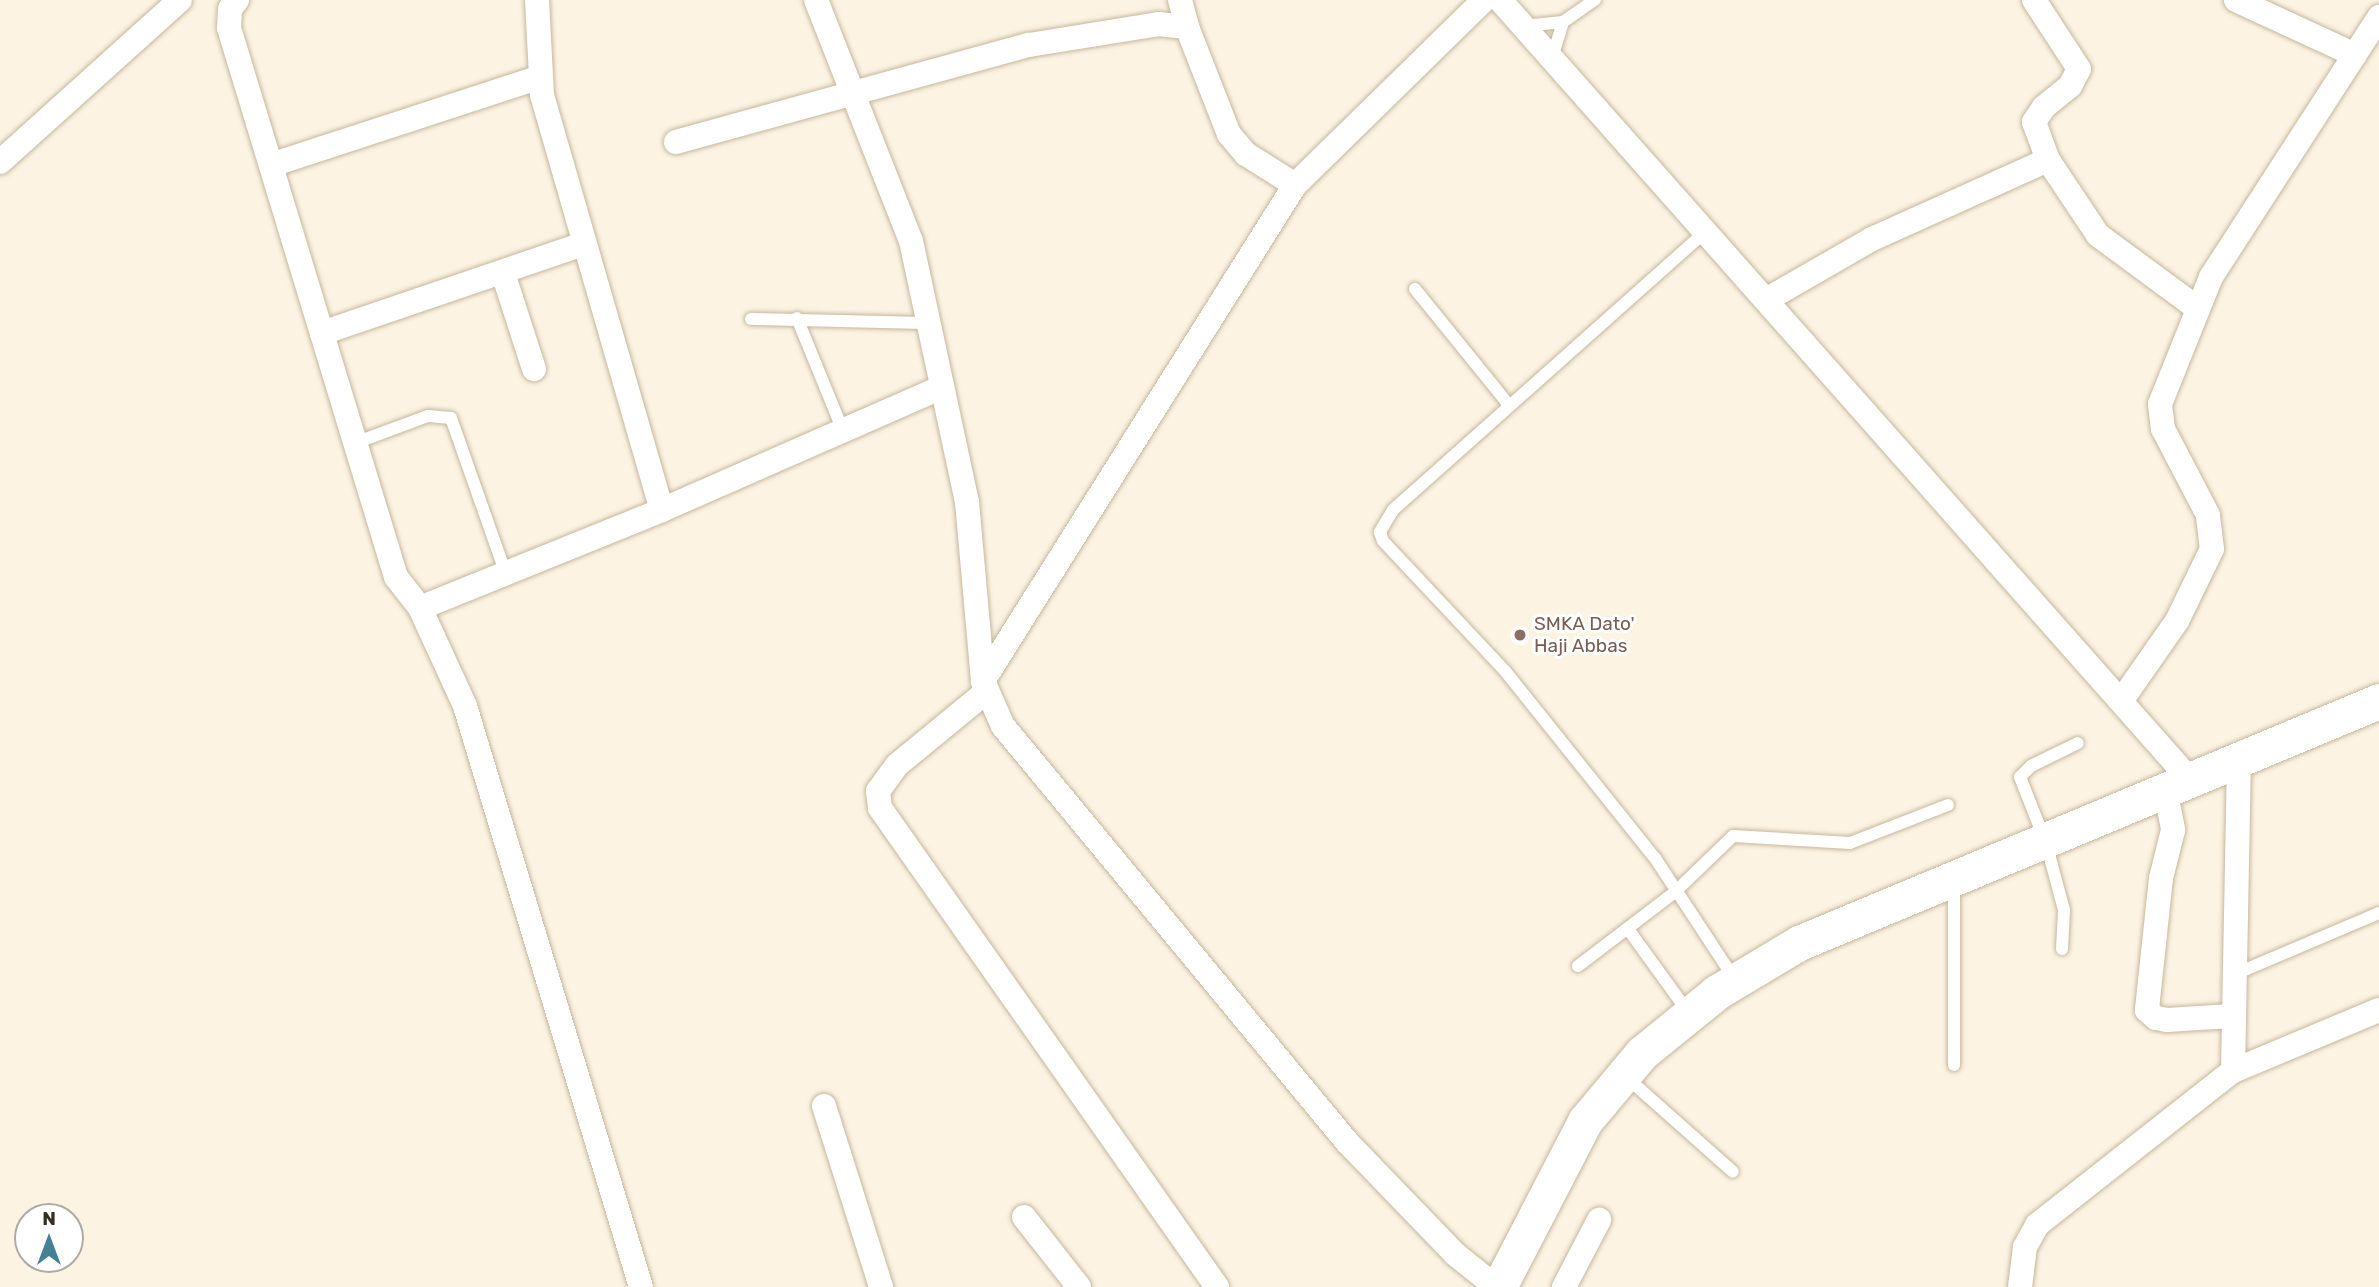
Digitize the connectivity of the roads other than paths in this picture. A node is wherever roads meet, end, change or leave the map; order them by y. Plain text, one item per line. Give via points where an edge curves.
1 (180, 0) edge
2 (537, 0) edge
3 (816, 0) edge
4 (1180, 0) edge
5 (1484, 0) edge
6 (1500, 0) edge
7 (1595, 0) edge
8 (2034, 0) edge
9 (2235, 0) edge
10 (226, 3) edge
11 (2379, 17) edge
12 (1563, 22) junction
13 (1523, 26) junction
14 (1187, 27) junction
15 (2355, 55) junction
16 (1552, 59) junction
17 (540, 77) junction
18 (853, 95) junction
19 (676, 142) dead end
20 (2048, 160) junction
21 (0, 162) edge
22 (271, 165) junction
23 (1295, 186) junction
24 (1705, 232) junction
25 (583, 244) junction
26 (503, 273) junction
27 (1415, 289) dead end
28 (1766, 300) junction
29 (2197, 308) junction
30 (751, 318) dead end
31 (797, 318) junction
32 (930, 323) junction
33 (322, 333) junction
34 (534, 369) dead end
35 (942, 387) junction
36 (1509, 405) junction
37 (843, 431) junction
38 (355, 443) junction
39 (662, 510) junction
40 (506, 574) junction
41 (420, 608) junction
42 (984, 687) junction
43 (2120, 701) junction
44 (2379, 701) edge
45 (2078, 744) dead end
46 (2239, 763) junction
47 (2179, 788) junction
48 (1948, 805) dead end
49 (2046, 843) junction
50 (1954, 880) junction
51 (1675, 891) junction
52 (2379, 913) edge
53 (1628, 929) junction
54 (2062, 949) dead end
55 (1578, 965) dead end
56 (2233, 975) junction
57 (1735, 981) junction
58 (2379, 1010) edge
59 (1688, 1012) junction
60 (2232, 1016) junction
61 (1954, 1065) dead end
62 (2233, 1071) junction
63 (1622, 1074) junction
64 (824, 1106) dead end
65 (1733, 1172) dead end
66 (1024, 1217) dead end
67 (1599, 1220) dead end
68 (2026, 1286) edge
69 (641, 1287) edge
70 (881, 1287) edge
71 (1079, 1287) edge
72 (1217, 1287) edge
73 (1497, 1287) edge
74 (1564, 1287) edge

1 - 21 street
2 - 17 street
3 - 18 street
4 - 14 street
5 - 23 street
6 - 13 street
7 - 12 lane
8 - 20 street via 2079,69 2070,86 2043,107 2034,121
9 - 15 street
10 - 22 street via 229,28
11 - 15 street
12 - 13 lane
12 - 16 lane
13 - 16 street
14 - 18 street via 1158,24 1029,45
14 - 23 street via 1234,143
15 - 29 street via 2211,277
16 - 24 street
17 - 22 street
17 - 25 street
18 - 19 street
18 - 32 street via 905,220
20 - 28 street via 1872,239
20 - 29 street via 2098,236
22 - 33 street
23 - 42 street
24 - 28 street
24 - 36 lane
25 - 26 street
25 - 39 street
26 - 33 street
26 - 34 street
27 - 36 lane
28 - 43 street
29 - 43 street via 2160,413 2208,515 2212,549 2177,621
30 - 31 lane
31 - 32 lane
31 - 37 lane
32 - 35 street
33 - 38 street
35 - 37 street
35 - 42 street via 967,502
36 - 51 lane via 1393,510 1381,524 1383,541 1505,671 1655,858
37 - 39 street
38 - 40 lane via 428,416 451,418
38 - 41 street via 396,577
39 - 40 street
40 - 41 street
41 - 69 street via 465,706
42 - 72 street via 897,765 878,791 880,808
42 - 73 street via 1003,726 1347,1142 1455,1254
43 - 47 street
44 - 46 street
45 - 49 lane via 2031,766 2020,777
46 - 47 street
46 - 56 street
47 - 49 street
47 - 60 street via 2161,878 2147,1010 2167,1020
48 - 51 lane via 1850,843 1733,836
49 - 50 street
49 - 54 lane via 2064,910
50 - 57 street via 1799,943
50 - 61 lane
51 - 53 lane
51 - 57 lane
52 - 56 lane
53 - 55 lane
53 - 59 lane
56 - 60 street
57 - 59 street
58 - 62 street
59 - 63 street
60 - 62 street
62 - 68 street via 2037,1225 2025,1247
63 - 65 lane
63 - 73 street via 1585,1121
64 - 70 street
66 - 71 street
67 - 74 street

